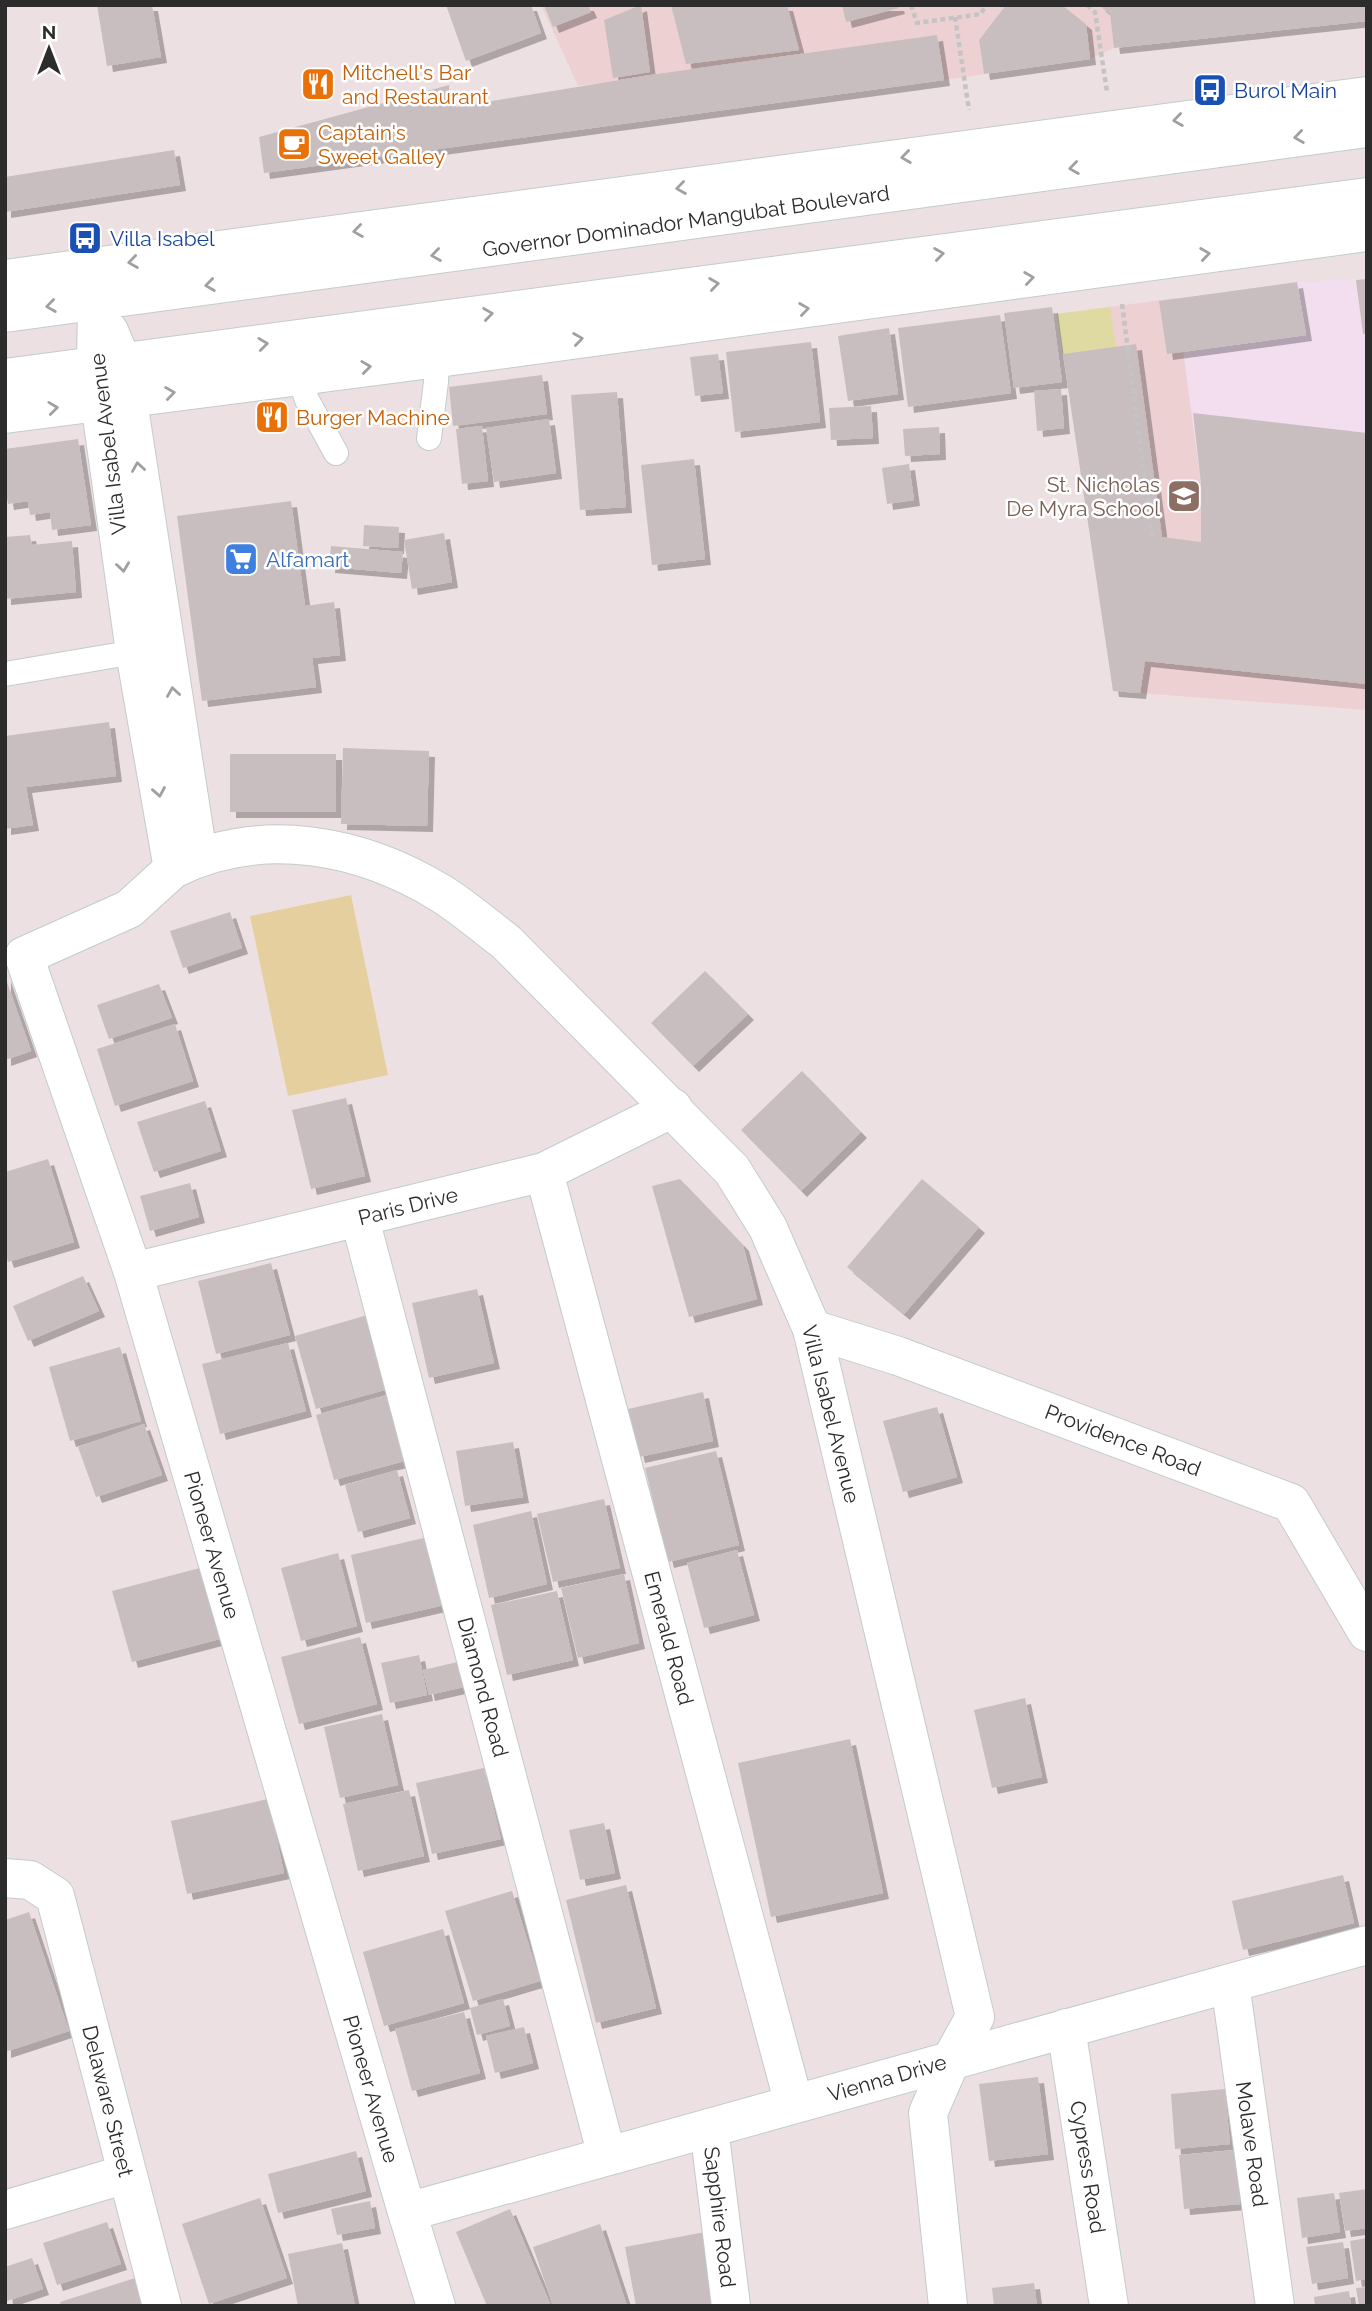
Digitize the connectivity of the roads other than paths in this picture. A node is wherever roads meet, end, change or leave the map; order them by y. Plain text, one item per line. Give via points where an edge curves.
1 (1367, 96) edge
2 (1367, 128) edge
3 (1367, 197) edge
4 (1322, 220) junction
5 (1367, 232) edge
6 (5, 279) edge
7 (97, 300) junction
8 (5, 313) edge
9 (438, 340) junction
10 (299, 376) junction
11 (5, 378) edge
12 (112, 382) junction
13 (5, 414) edge
14 (429, 438) dead end
15 (336, 453) dead end
16 (135, 652) junction
17 (5, 674) edge
18 (186, 862) junction
19 (673, 1108) junction
20 (544, 1172) junction
21 (360, 1219) junction
22 (133, 1272) junction
23 (812, 1329) junction
24 (1367, 1632) edge
25 (5, 1878) edge
26 (1367, 1945) edge
27 (1230, 1983) junction
28 (1066, 2028) junction
29 (950, 2060) junction
30 (793, 2104) junction
31 (709, 2128) junction
32 (607, 2156) junction
33 (127, 2174) junction
34 (5, 2210) edge
35 (407, 2212) junction
36 (162, 2306) edge
37 (436, 2306) edge
38 (731, 2306) edge
39 (948, 2306) edge
40 (1109, 2306) edge
41 (1275, 2306) edge

1 -> 6 street, Governor Dominador Mangubat Boulevard
2 -> 7 street, Governor Dominador Mangubat Boulevard
3 - 4 street
4 - 5 street
9 -> 4 street
7 -> 8 street, Governor Dominador Mangubat Boulevard
7 - 12 street, Villa Isabel Avenue
10 -> 9 street
12 -> 9 street
9 - 14 lane
12 -> 10 street
10 - 15 lane
11 - 12 street
13 -> 12 street
12 -> 16 street, Villa Isabel Avenue
18 -> 12 street, Villa Isabel Avenue
16 - 17 lane
16 -> 18 street, Villa Isabel Avenue
18 - 19 street, Villa Isabel Avenue via 236,846 288,843 331,850 415,879 506,942
18 - 22 street, Pioneer Avenue via 128,909 24,956
19 - 20 street, Paris Drive
19 - 23 street, Villa Isabel Avenue via 732,1170 768,1228
20 - 21 street, Paris Drive
20 - 30 street, Emerald Road
21 - 22 street, Paris Drive
21 - 32 street, Diamond Road
22 - 35 street, Pioneer Avenue
23 - 24 street, Providence Road via 898,1356 1291,1503
23 - 29 street, Villa Isabel Avenue via 975,2017
25 - 33 street, Delaware Street via 30,1880 55,1896
26 - 27 street, Vienna Drive
27 - 28 street, Vienna Drive
27 - 41 street, Molave Road
28 - 29 street, Vienna Drive
28 - 40 street, Cypress Road
29 - 30 street, Vienna Drive
29 - 39 street, Villa Isabel Avenue via 928,2113
30 - 31 street, Vienna Drive
31 - 32 street, Vienna Drive
31 - 38 street, Sapphire Road
32 - 35 street, Vienna Drive
33 - 34 street
33 - 36 street, Delaware Street
35 - 37 street, Pioneer Avenue

